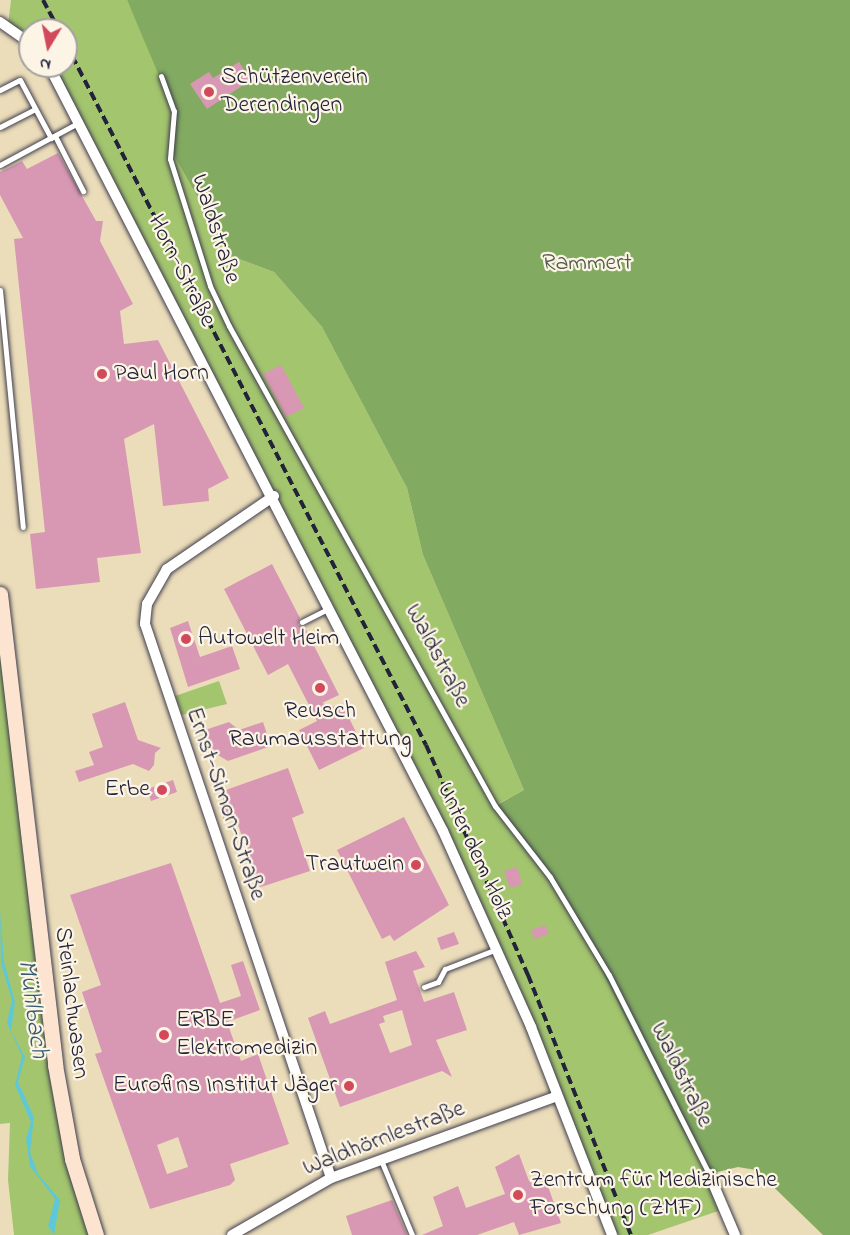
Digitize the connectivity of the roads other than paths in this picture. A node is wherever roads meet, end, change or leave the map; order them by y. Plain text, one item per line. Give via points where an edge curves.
1 (0, 22) edge
2 (18, 35) edge
3 (161, 76) dead end
4 (55, 78) edge
5 (0, 90) edge
6 (35, 109) junction
7 (80, 123) junction
8 (0, 127) edge
9 (53, 137) junction
10 (0, 165) edge
11 (83, 191) dead end
12 (0, 290) edge
13 (274, 496) junction
14 (23, 527) dead end
15 (0, 594) edge
16 (331, 607) junction
17 (302, 622) dead end
18 (497, 950) junction
19 (424, 987) dead end
20 (557, 1096) junction
21 (381, 1160) junction
22 (709, 1174) joint
23 (331, 1178) junction
24 (96, 1235) edge
25 (232, 1235) edge
26 (412, 1235) edge
27 (612, 1235) edge
28 (735, 1235) edge

1 - 2 street
3 - 22 lane, Waldstraße via 174,111 170,159 210,286 229,326 495,806 550,877 609,975
4 - 7 street, Horn-Straße
5 - 6 lane via 20,80
6 - 8 lane
6 - 9 lane
7 - 9 lane
7 - 13 street, Horn-Straße
9 - 10 lane
9 - 11 lane
12 - 14 lane
13 - 16 street, Unter dem Holz
13 - 23 street, Ernst-Simon-Straße via 167,568 147,604 145,624
15 - 24 street, Steinlachwasen via 55,1065 72,1159
16 - 17 lane
16 - 18 street, Unter dem Holz
18 - 19 lane via 445,969 438,982
18 - 20 street, Unter dem Holz
20 - 21 street, Waldhörnlestraße
20 - 27 street, Unter dem Holz
21 - 23 street, Waldhörnlestraße
21 - 26 lane
22 - 28 street, Waldstraße
23 - 25 street, Waldhörnlestraße

